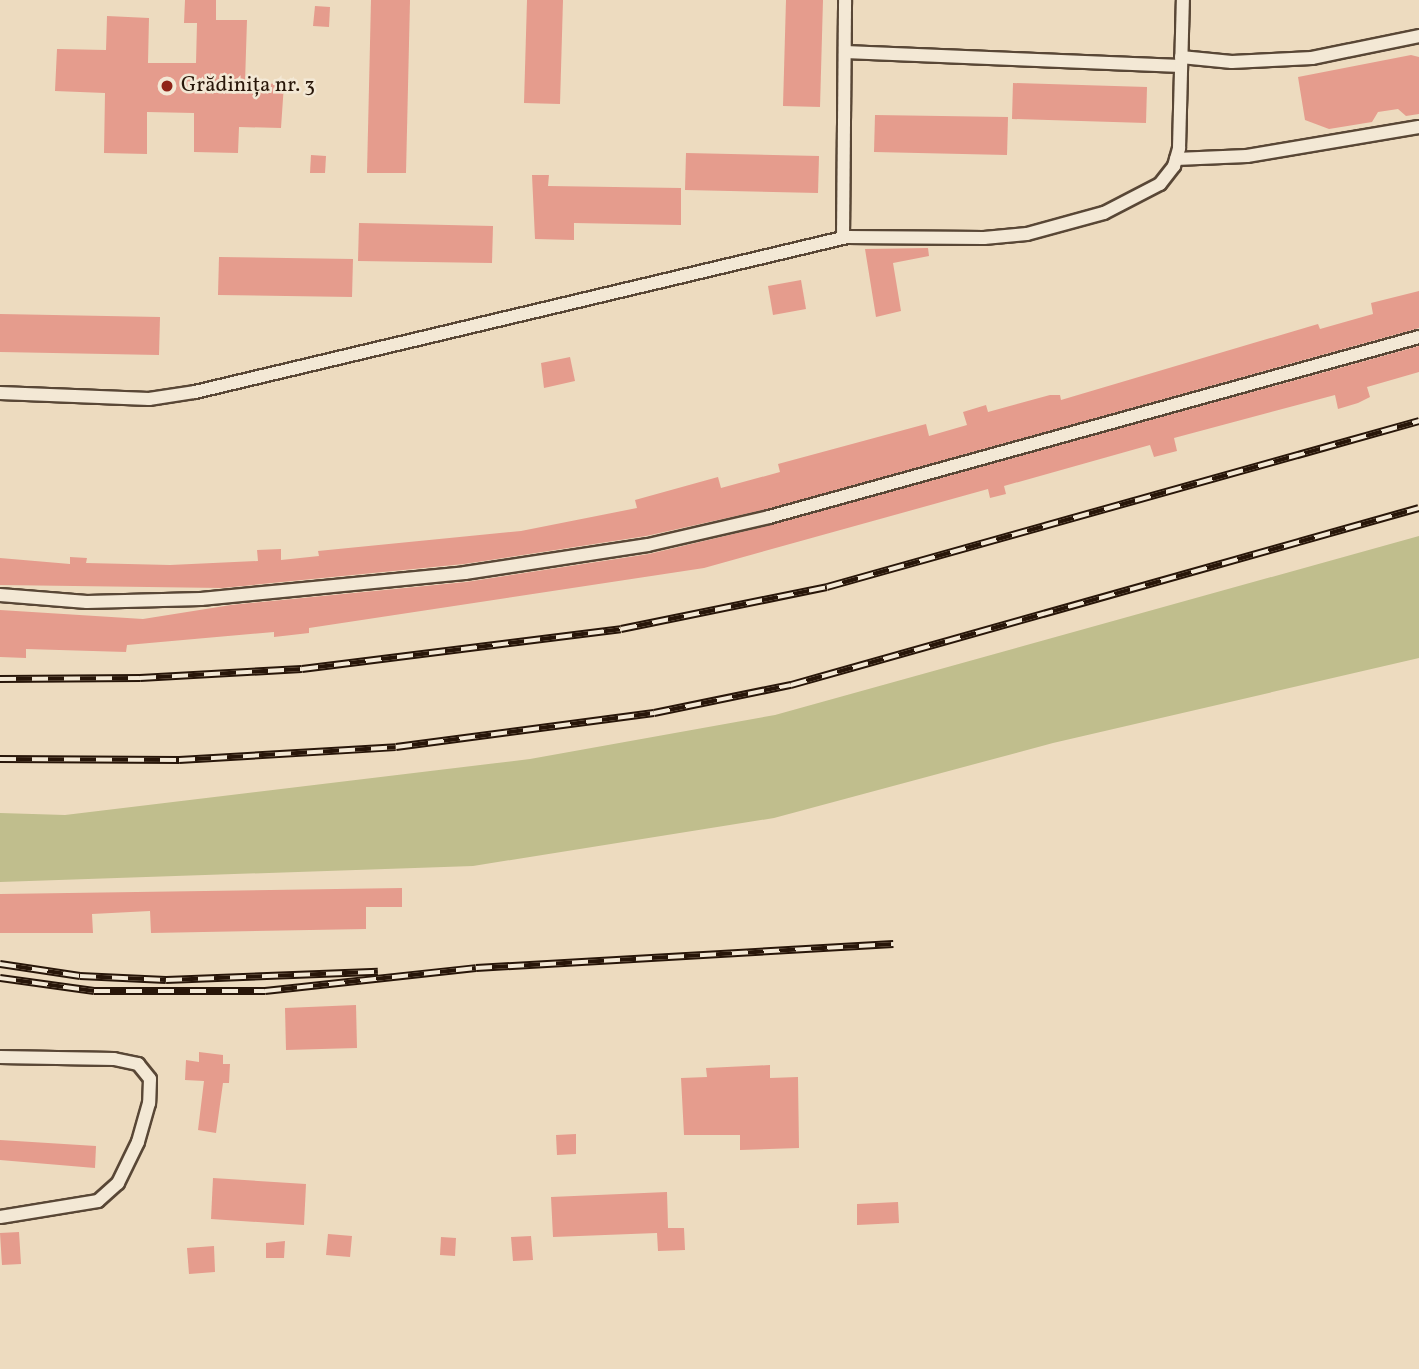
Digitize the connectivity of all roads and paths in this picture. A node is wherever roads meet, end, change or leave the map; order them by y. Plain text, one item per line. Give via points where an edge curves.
1 (845, 0) edge
2 (1183, 0) edge
3 (1419, 36) edge
4 (845, 52) junction
5 (1181, 61) junction
6 (1419, 127) edge
7 (1176, 159) junction
8 (843, 237) junction
9 (1419, 337) edge
10 (0, 393) edge
11 (0, 595) edge
12 (0, 1057) edge
13 (0, 1217) edge

1 - 4 lane
2 - 5 lane
3 - 5 lane via 1312,58
4 - 5 lane
4 - 8 lane
5 - 7 lane
6 - 7 lane via 1247,156
7 - 8 lane via 1160,184 1137,196 1104,212 1027,234
8 - 10 lane via 195,392 149,399
9 - 11 lane via 769,517 648,545 465,573 214,598 87,602
12 - 13 lane via 114,1059 138,1064 150,1079 149,1103 138,1142 118,1184 97,1201

